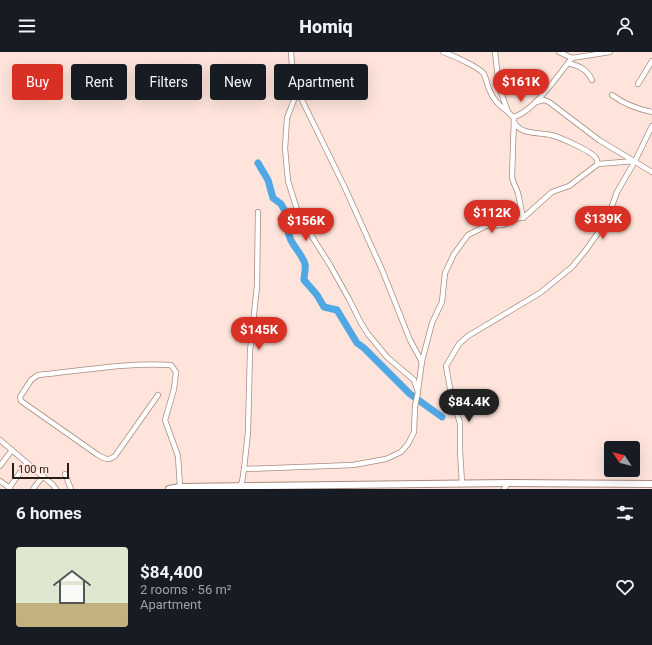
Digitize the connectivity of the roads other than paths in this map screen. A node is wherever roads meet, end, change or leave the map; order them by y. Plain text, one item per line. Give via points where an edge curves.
1 (291, 52) edge
2 (443, 52) edge
3 (495, 52) edge
4 (559, 52) edge
5 (610, 52) edge
6 (572, 58) junction
7 (652, 61) edge
8 (568, 62) junction
9 (292, 64) edge
10 (592, 80) dead end
11 (638, 84) dead end
12 (612, 95) dead end
13 (294, 100) edge
14 (302, 100) edge
15 (536, 102) junction
16 (508, 112) junction
17 (652, 112) edge
18 (514, 120) junction
19 (652, 126) edge
20 (635, 161) junction
21 (598, 164) junction
22 (652, 172) edge
23 (258, 212) dead end
24 (523, 218) junction
25 (422, 362) junction
26 (418, 392) junction
27 (158, 395) dead end
28 (0, 440) edge
29 (12, 450) junction
30 (27, 463) junction
31 (0, 466) edge
32 (244, 469) junction
33 (64, 474) dead end
34 (43, 476) junction
35 (0, 481) edge
36 (508, 483) junction
37 (462, 484) junction
38 (652, 484) edge
39 (180, 487) junction
40 (393, 487) edge
41 (639, 487) edge
42 (10, 488) edge
43 (207, 488) edge
44 (239, 488) edge
45 (33, 489) edge
46 (56, 489) edge
47 (71, 489) edge
48 (169, 489) edge
49 (504, 489) edge

1 - 9 street
2 - 16 street via 481,71 492,97
3 - 16 street via 499,87
4 - 6 street
5 - 6 street
6 - 8 street
7 - 11 street
8 - 10 street via 589,74
8 - 15 street
12 - 17 street via 621,102
13 - 26 street via 287,118 284,148 288,181 299,216 330,265 361,324 387,358 414,380
14 - 25 street via 345,188 410,340
15 - 18 street
15 - 20 street via 549,102 599,140
16 - 18 street
18 - 21 street via 519,128 552,135 577,146 596,158
18 - 24 street via 512,177
19 - 20 street
20 - 21 street
20 - 22 street
20 - 37 street via 617,192 607,220 572,267 540,293 468,336 459,344 448,361 448,382 460,423
21 - 24 street via 569,186 552,192
23 - 32 street via 257,286 250,351 248,432
24 - 25 street via 504,225 486,226 468,235 454,254 445,273 442,302 432,323
25 - 26 street
26 - 32 street via 411,440 401,452 386,459 353,465
27 - 39 street via 111,459 98,455 20,398 31,380 38,375 126,366 171,365 176,372 165,420 178,456
28 - 29 street
29 - 30 street
29 - 31 street
30 - 34 street
30 - 42 street
32 - 44 street
33 - 47 street
34 - 45 street
34 - 46 street
35 - 42 street
36 - 37 main road
36 - 41 main road
36 - 49 street
37 - 40 main road
38 - 41 main road
39 - 43 main road
39 - 48 main road
40 - 44 main road
43 - 44 main road

